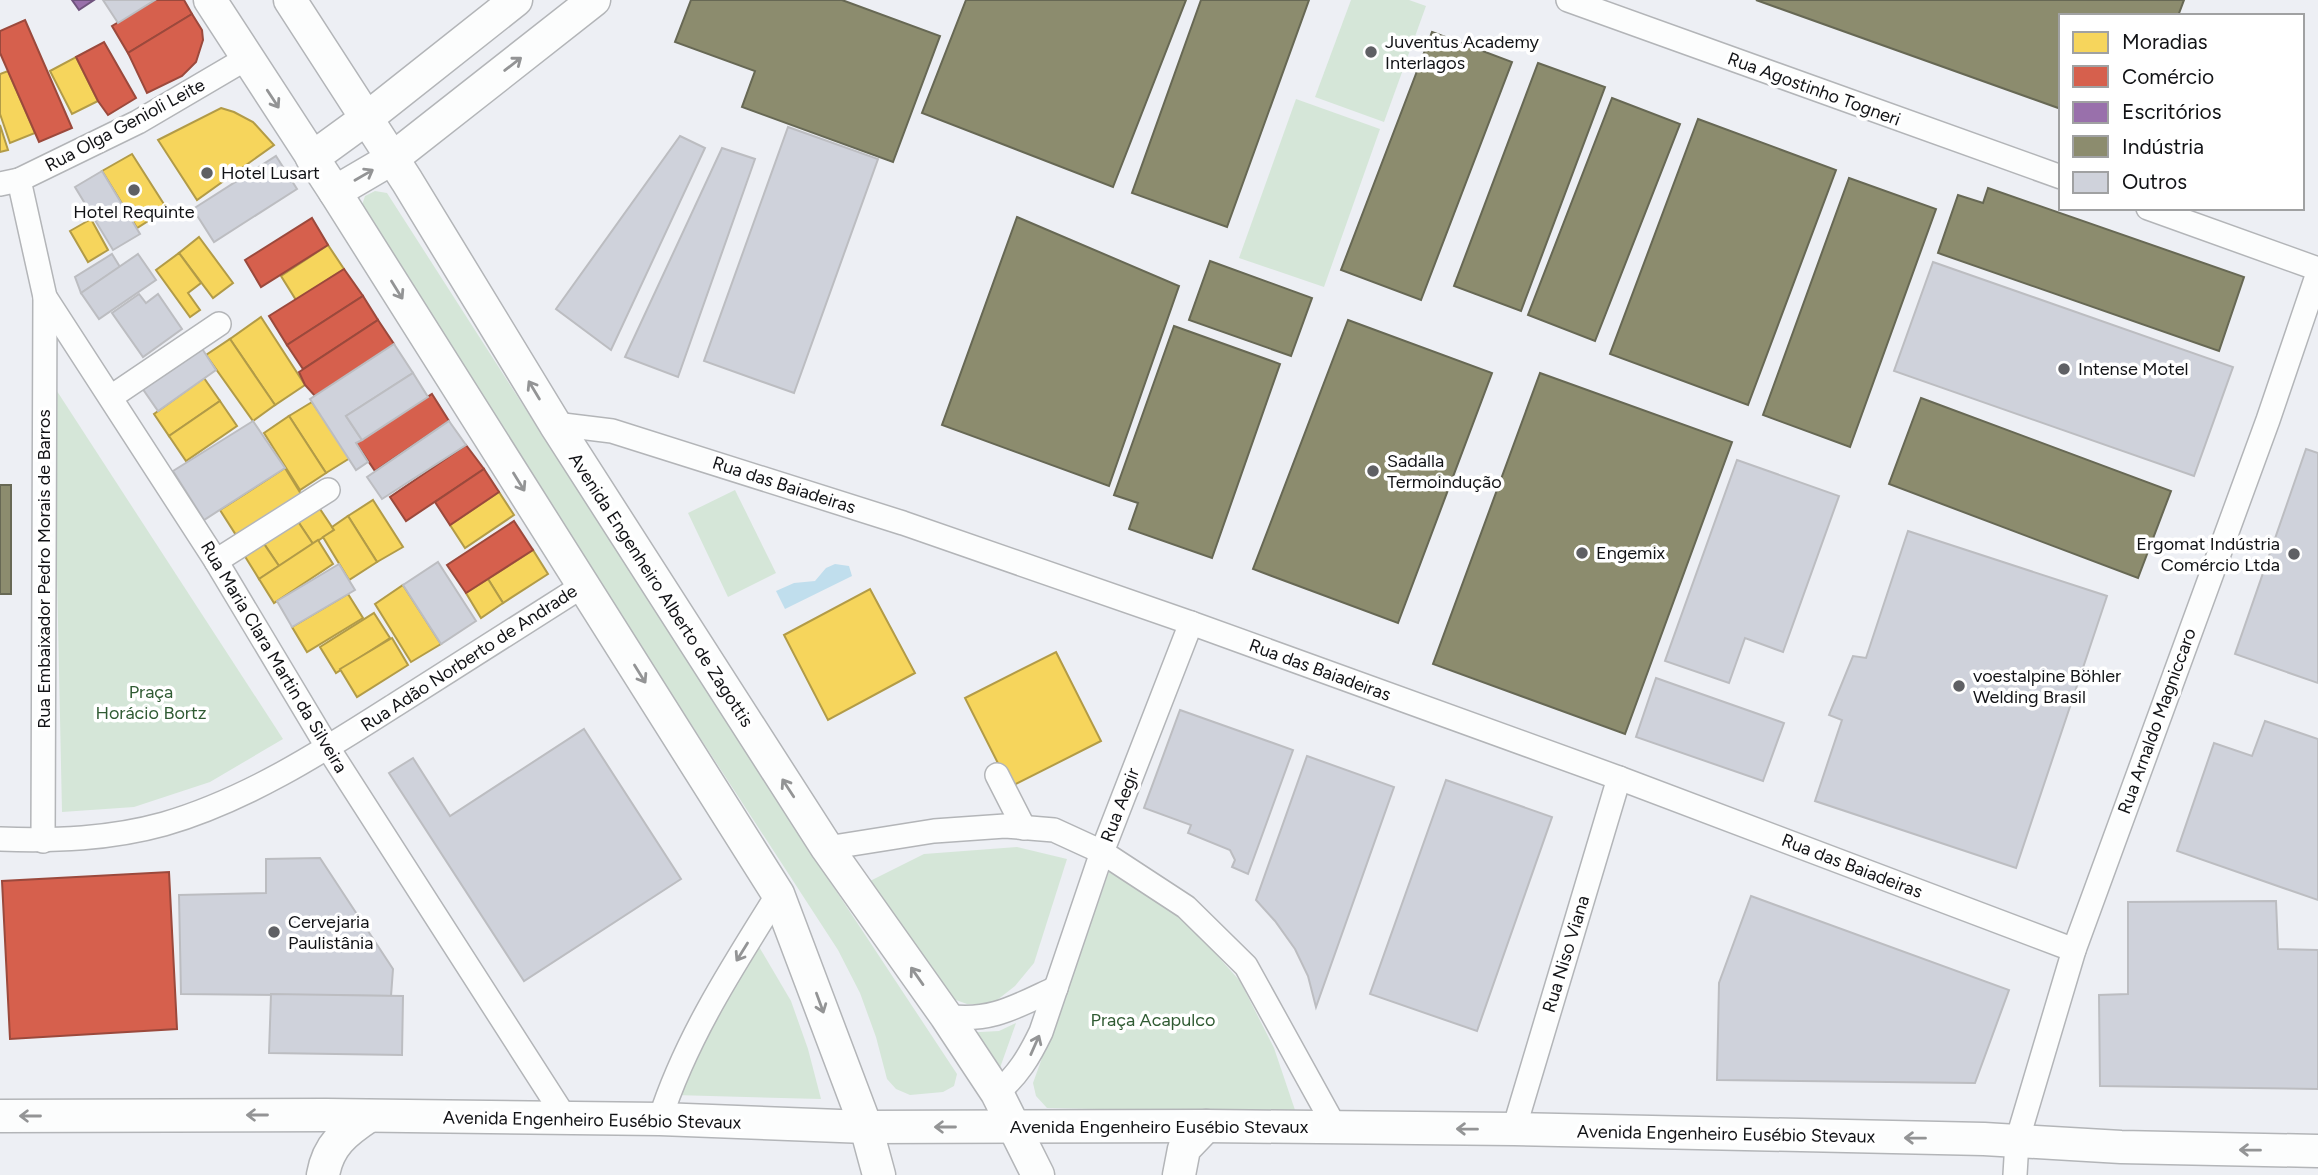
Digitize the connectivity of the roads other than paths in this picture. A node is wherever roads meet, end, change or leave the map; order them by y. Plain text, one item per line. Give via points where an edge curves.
1 (209, 0) edge
2 (290, 0) edge
3 (516, 0) edge
4 (594, 0) edge
5 (1568, 0) edge
6 (455, 48) junction
7 (247, 58) junction
8 (477, 92) junction
9 (367, 118) junction
10 (312, 158) junction
11 (393, 158) junction
12 (2059, 176) edge
13 (9, 182) edge
14 (335, 192) junction
15 (2153, 210) edge
16 (2318, 271) edge
17 (45, 298) junction
18 (219, 324) dead end
19 (111, 397) junction
20 (555, 424) junction
21 (328, 490) dead end
22 (216, 561) junction
23 (584, 585) junction
24 (1191, 624) junction
25 (328, 748) junction
26 (997, 775) dead end
27 (1619, 778) junction
28 (1024, 828) junction
29 (0, 839) edge
30 (43, 841) junction
31 (827, 848) junction
32 (1102, 852) junction
33 (778, 894) junction
34 (2074, 950) junction
35 (1056, 988) junction
36 (946, 1016) junction
37 (997, 1093) junction
38 (0, 1116) edge
39 (369, 1116) junction
40 (566, 1119) junction
41 (660, 1119) junction
42 (1206, 1126) junction
43 (866, 1127) junction
44 (1013, 1127) junction
45 (1335, 1127) junction
46 (1514, 1129) junction
47 (2017, 1141) junction
48 (2318, 1151) edge
49 (323, 1175) edge
50 (879, 1175) edge
51 (1038, 1175) edge
52 (1179, 1175) edge
53 (2015, 1175) edge

1 - 7 main road
2 - 9 main road, Avenida Engenheiro Alberto de Zagottis
3 - 6 main road
8 -> 4 main road
5 - 12 street, Rua Agostinho Togneri
6 - 8 main road via 449,72 455,83
6 - 9 main road
7 -> 10 main road
7 - 13 street, Rua Olga Genioli Leite via 138,122
8 - 11 main road
9 - 10 main road
9 - 11 main road, Avenida Engenheiro Alberto de Zagottis
10 - 14 main road
14 -> 11 main road
20 -> 11 main road, Avenida Engenheiro Alberto de Zagottis
13 - 17 street, Rua Maria Clara Martin da Silveira
14 -> 23 main road
15 - 16 street
16 - 34 street, Rua Arnaldo Magniccaro
17 - 19 street, Rua Maria Clara Martin da Silveira
17 - 30 street, Rua Embaixador Pedro Morais de Barros
18 - 19 street
19 - 22 street, Rua Maria Clara Martin da Silveira
20 - 24 street, Rua das Baiadeiras via 612,431 903,523
31 -> 20 main road, Avenida Engenheiro Alberto de Zagottis
21 - 22 street
22 - 25 street, Rua Maria Clara Martin da Silveira
23 - 25 street, Rua Adão Norberto de Andrade
23 -> 33 main road
24 - 27 street, Rua das Baiadeiras
24 - 32 street, Rua Aegir
25 - 30 street, Rua Adão Norberto de Andrade via 228,801 163,824
25 - 40 street, Rua Maria Clara Martin da Silveira
26 - 28 street
27 - 34 street, Rua das Baiadeiras
27 - 46 street, Rua Niso Viana
28 - 31 street via 934,831
28 - 32 street via 1054,830
29 - 30 street, Rua Adão Norberto de Andrade
36 -> 31 main road, Avenida Engenheiro Alberto de Zagottis
32 - 35 street, Rua Aegir
32 - 45 street via 1186,907 1246,966
33 -> 41 street via 712,1002 670,1086
33 -> 43 main road
34 - 47 street, Rua Arnaldo Magniccaro
35 - 36 street via 983,1018
37 -> 35 street, Rua Aegir via 1029,1058
36 - 37 main road, Avenida Engenheiro Alberto de Zagottis
37 - 44 main road, Avenida Engenheiro Alberto de Zagottis
39 -> 38 main road, Avenida Engenheiro Eusébio Stevaux
39 - 40 main road, Avenida Engenheiro Eusébio Stevaux
39 - 49 main road via 331,1147
40 - 41 main road, Avenida Engenheiro Eusébio Stevaux
41 - 43 main road, Avenida Engenheiro Eusébio Stevaux
42 - 44 main road, Avenida Engenheiro Eusébio Stevaux
42 - 45 main road, Avenida Engenheiro Eusébio Stevaux
42 - 52 main road via 1184,1149
44 -> 43 main road, Avenida Engenheiro Eusébio Stevaux
43 - 50 main road
44 - 51 main road, Avenida Engenheiro Alberto de Zagottis
46 -> 45 main road, Avenida Engenheiro Eusébio Stevaux
47 -> 46 main road, Avenida Engenheiro Eusébio Stevaux
48 -> 47 main road, Avenida Engenheiro Eusébio Stevaux
47 - 53 street, Rua Arnaldo Magniccaro

